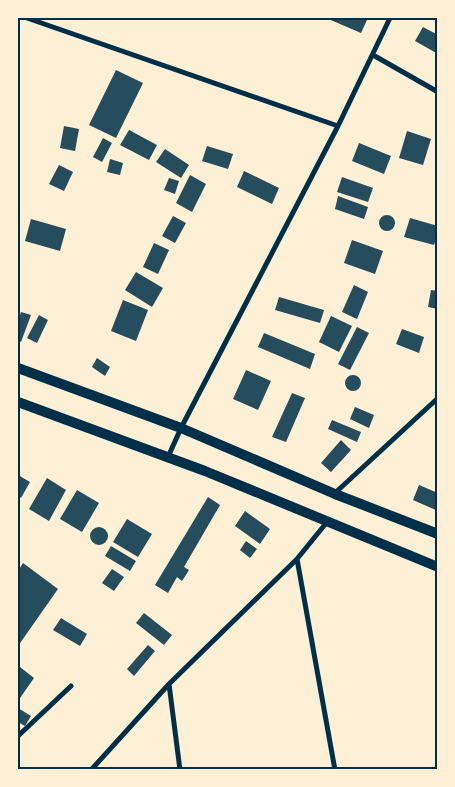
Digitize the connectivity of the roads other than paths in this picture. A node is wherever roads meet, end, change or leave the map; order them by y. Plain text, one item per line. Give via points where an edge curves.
1 (27, 18) edge
2 (390, 18) edge
3 (373, 55) junction
4 (438, 92) edge
5 (338, 126) junction
6 (18, 368) edge
7 (438, 398) edge
8 (18, 402) edge
9 (181, 428) junction
10 (168, 457) junction
11 (335, 494) junction
12 (328, 522) junction
13 (438, 534) edge
14 (297, 559) junction
15 (438, 567) edge
16 (169, 684) junction
17 (71, 686) dead end
18 (18, 736) edge
19 (91, 770) edge
20 (180, 770) edge
21 (336, 770) edge

1 - 5 street
2 - 3 street
3 - 4 street
3 - 5 street
5 - 9 street
6 - 9 main road
7 - 11 street
8 - 10 main road
9 - 10 street
9 - 11 main road
10 - 12 main road
11 - 13 main road
12 - 14 street
12 - 15 main road
14 - 16 street
14 - 21 street
16 - 19 street
16 - 20 street
17 - 18 street

